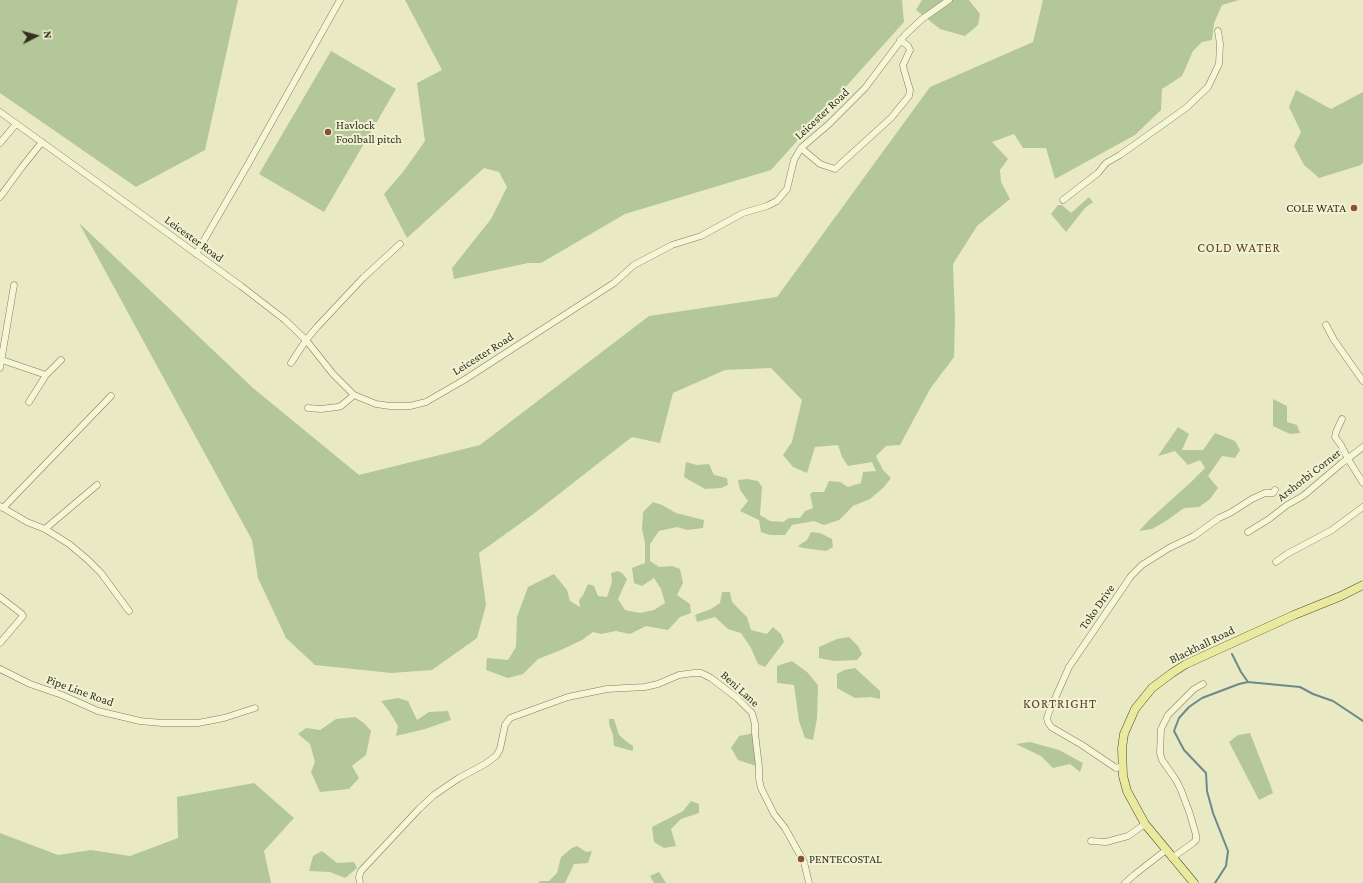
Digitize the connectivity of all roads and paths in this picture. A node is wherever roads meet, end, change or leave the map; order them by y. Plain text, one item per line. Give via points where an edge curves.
1 (340, 0) edge
2 (949, 0) edge
3 (1218, 31) dead end
4 (900, 40) junction
5 (0, 112) edge
6 (16, 124) junction
7 (42, 142) junction
8 (0, 143) edge
9 (801, 148) junction
10 (0, 197) edge
11 (1063, 200) dead end
12 (400, 244) dead end
13 (196, 254) junction
14 (14, 285) dead end
15 (1326, 325) dead end
16 (306, 340) junction
17 (2, 360) junction
18 (61, 360) dead end
19 (291, 363) dead end
20 (0, 368) edge
21 (46, 375) junction
22 (1363, 381) edge
23 (354, 395) junction
24 (111, 396) dead end
25 (29, 402) dead end
26 (308, 408) dead end
27 (1342, 419) dead end
28 (1363, 447) edge
29 (1348, 459) junction
30 (1362, 479) edge
31 (97, 485) dead end
32 (1275, 490) dead end
33 (1363, 506) edge
34 (2, 507) edge
35 (45, 528) junction
36 (1248, 532) dead end
37 (1276, 562) dead end
38 (1363, 585) edge
39 (0, 597) edge
40 (129, 611) dead end
41 (0, 643) edge
42 (0, 669) edge
43 (1203, 684) dead end
44 (255, 708) dead end
45 (1123, 766) junction
46 (1145, 824) junction
47 (1091, 841) dead end
48 (1166, 850) junction
49 (1172, 858) junction
50 (360, 883) edge
51 (809, 883) edge
52 (1125, 883) edge
53 (1194, 883) edge

1 - 13 street
2 - 4 street, Leicester Road via 922,19
3 - 11 street via 1219,64 1208,87 1186,108 1106,163 1098,173
4 - 9 street, Leicester Road via 862,92
4 - 9 street via 910,50 903,65 910,90 909,96 891,118 835,169 820,164
5 - 6 street, Leicester Road
6 - 7 street, Leicester Road
6 - 8 street
7 - 10 street
7 - 13 street, Leicester Road
9 - 23 street, Leicester Road via 794,160 787,189 777,201 742,213 701,236 672,245 634,265 606,288 431,400 417,405 390,406 369,402
12 - 16 street via 363,278
13 - 16 street, Leicester Road via 275,312
14 - 17 street
15 - 22 street
16 - 19 street
16 - 23 street, Leicester Road via 333,374
17 - 20 street
17 - 21 street
18 - 21 street
21 - 25 street
23 - 26 street via 337,408
24 - 34 street
27 - 29 street via 1335,437
28 - 29 street, Arshorbi Corner
29 - 30 street
29 - 36 street, Arshorbi Corner via 1303,496
31 - 35 street
32 - 45 street, Toko Drive via 1273,493 1265,493 1252,499 1142,565 1131,576 1070,667 1049,712 1048,722 1051,727 1116,768
33 - 37 street via 1332,530
34 - 35 street via 27,522
35 - 40 street via 88,560
38 - 45 main road, Blackhall Road via 1198,658 1166,677 1152,688 1135,709 1124,734
39 - 41 street via 23,616
42 - 44 street, Pipe Line Road via 98,711 140,721 198,723
43 - 49 street via 1194,689 1168,716 1161,729 1160,753 1181,790 1196,835 1193,843
45 - 46 main road, Blackhall Road via 1126,791
46 - 47 street via 1128,836 1106,842
46 - 48 main road, Blackhall Road
48 - 49 main road, Blackhall Road
48 - 52 street
49 - 53 main road, Blackhall Road
50 - 51 street, Beni Lane via 361,871 419,809 434,795 496,756 507,722 514,716 568,697 645,687 679,675 702,673 738,698 752,713 761,788 804,862

